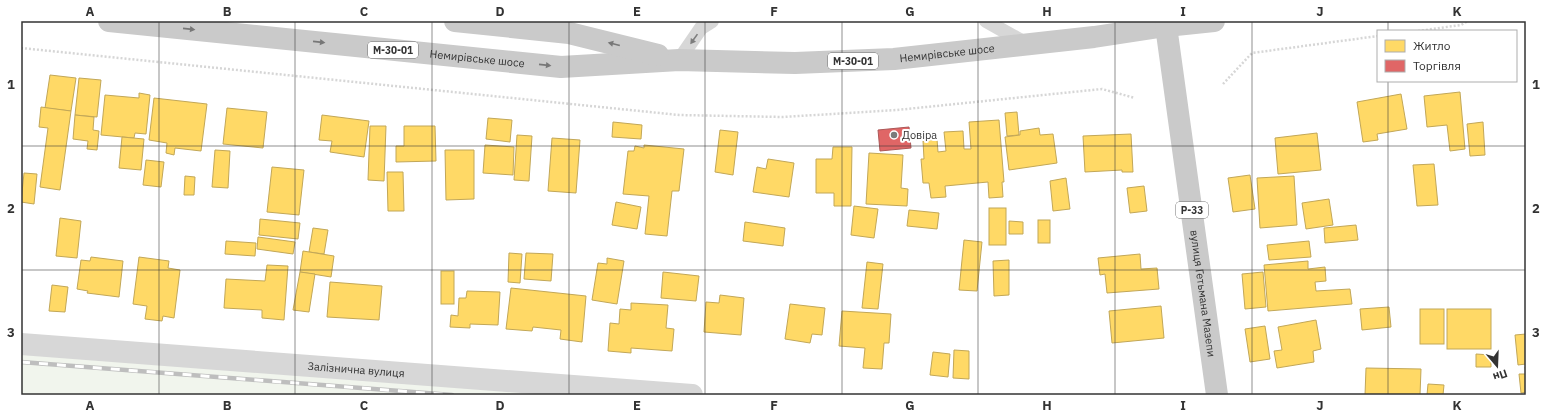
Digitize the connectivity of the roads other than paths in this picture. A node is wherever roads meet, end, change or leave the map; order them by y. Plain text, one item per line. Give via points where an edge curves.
1 (109, 21) edge
2 (455, 21) edge
3 (712, 21) edge
4 (986, 21) edge
5 (1214, 21) edge
6 (1166, 26) junction
7 (1027, 44) junction
8 (679, 60) junction
9 (21, 344) edge
10 (692, 395) edge
11 (1217, 395) edge

1 -> 8 main road, Немирівське шосе / М-30-01 via 561,67
8 -> 2 main road, Немирівське шосе / М-30-01 via 568,33
3 -> 8 lane via 701,28
4 - 7 lane
5 - 6 main road, Немирівське шосе
6 - 7 main road, Немирівське шосе / М-30-01
6 - 11 main road, вулиця Гетьмана Мазепи / Р-33
7 - 8 main road, Немирівське шосе / М-30-01 via 894,59 795,63
9 - 10 street, Залізнична вулиця

